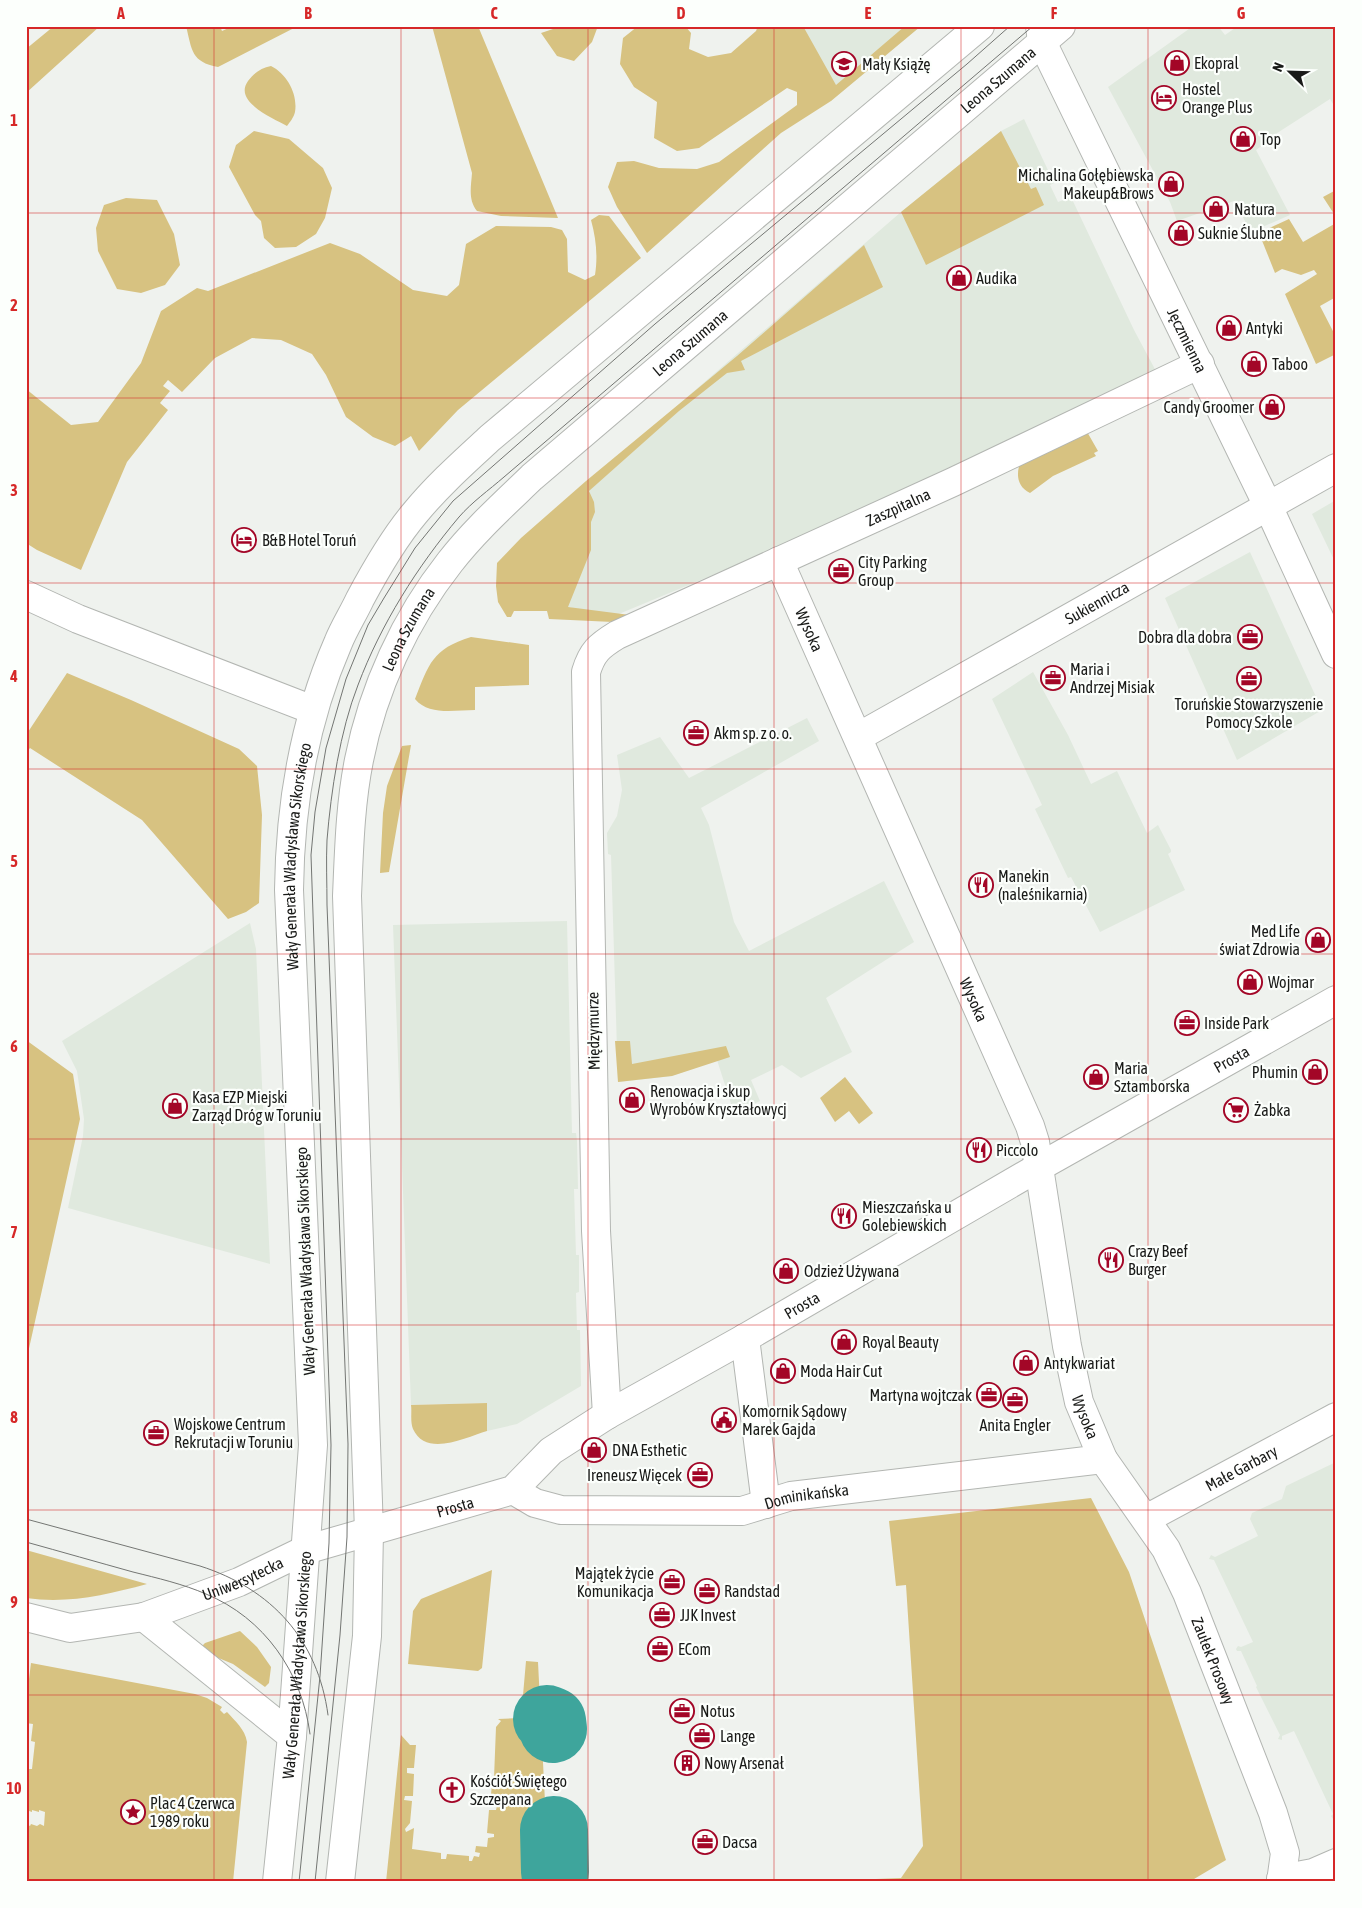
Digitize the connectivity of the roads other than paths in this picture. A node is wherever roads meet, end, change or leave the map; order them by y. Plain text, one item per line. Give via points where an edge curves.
1 (980, 26) edge
2 (1048, 32) edge
3 (1200, 364) junction
4 (1336, 468) edge
5 (1268, 506) junction
6 (778, 561) junction
7 (26, 595) edge
8 (596, 649) joint
9 (1336, 654) edge
10 (314, 710) junction
11 (858, 737) junction
12 (1336, 1000) edge
13 (1039, 1166) junction
14 (745, 1338) junction
15 (607, 1415) junction
16 (1336, 1417) edge
17 (1103, 1459) junction
18 (513, 1490) junction
19 (766, 1504) junction
20 (1146, 1519) junction
21 (369, 1531) junction
22 (305, 1550) junction
23 (26, 1617) edge
24 (144, 1617) junction
25 (292, 1736) junction
26 (1336, 1863) edge
27 (1281, 1880) edge
28 (276, 1882) edge
29 (340, 1882) edge

1 - 10 street via 490,438 448,477 414,513 386,552 338,643
2 - 3 street, Jęczmienna
2 - 21 street, Leona Szumana via 532,477 450,561 413,614 391,659 374,704 359,760 350,826 347,896
3 - 5 street, Jęczmienna
3 - 6 street, Zaszpitalna via 954,482
4 - 5 street, Sukiennicza
5 - 9 street, Jęczmienna
5 - 11 street, Sukiennicza
6 - 8 street, Zaszpitalna via 617,635
6 - 11 street, Wysoka
7 - 10 street via 78,619
8 - 15 street, Międzymurze via 586,672 596,1231
10 - 22 street, Wały Generała Władysława Sikorskiego via 297,785 289,890 313,1445
11 - 13 street, Wysoka via 1028,1122
12 - 13 street, Prosta
13 - 14 street, Prosta
13 - 17 street, Wysoka via 1077,1393
14 - 15 street, Prosta
14 - 19 street
15 - 18 street, Prosta via 551,1451
16 - 20 street, Małe Garbary
17 - 19 street, Dominikańska via 791,1496
17 - 20 street, Zaułek Prosowy
18 - 19 street, Dominikańska via 535,1503 561,1510 742,1511
18 - 21 street, Prosta
20 - 27 street, Zaułek Prosowy via 1187,1593 1273,1812 1285,1853
21 - 22 street, Uniwersytecka
21 - 29 street via 368,1636
22 - 24 street, Uniwersytecka via 239,1582
22 - 25 street, Wały Generała Władysława Sikorskiego
23 - 24 street, Uniwersytecka via 70,1628
24 - 25 street
25 - 28 street, Wały Generała Władysława Sikorskiego
26 - 27 street via 1313,1873

